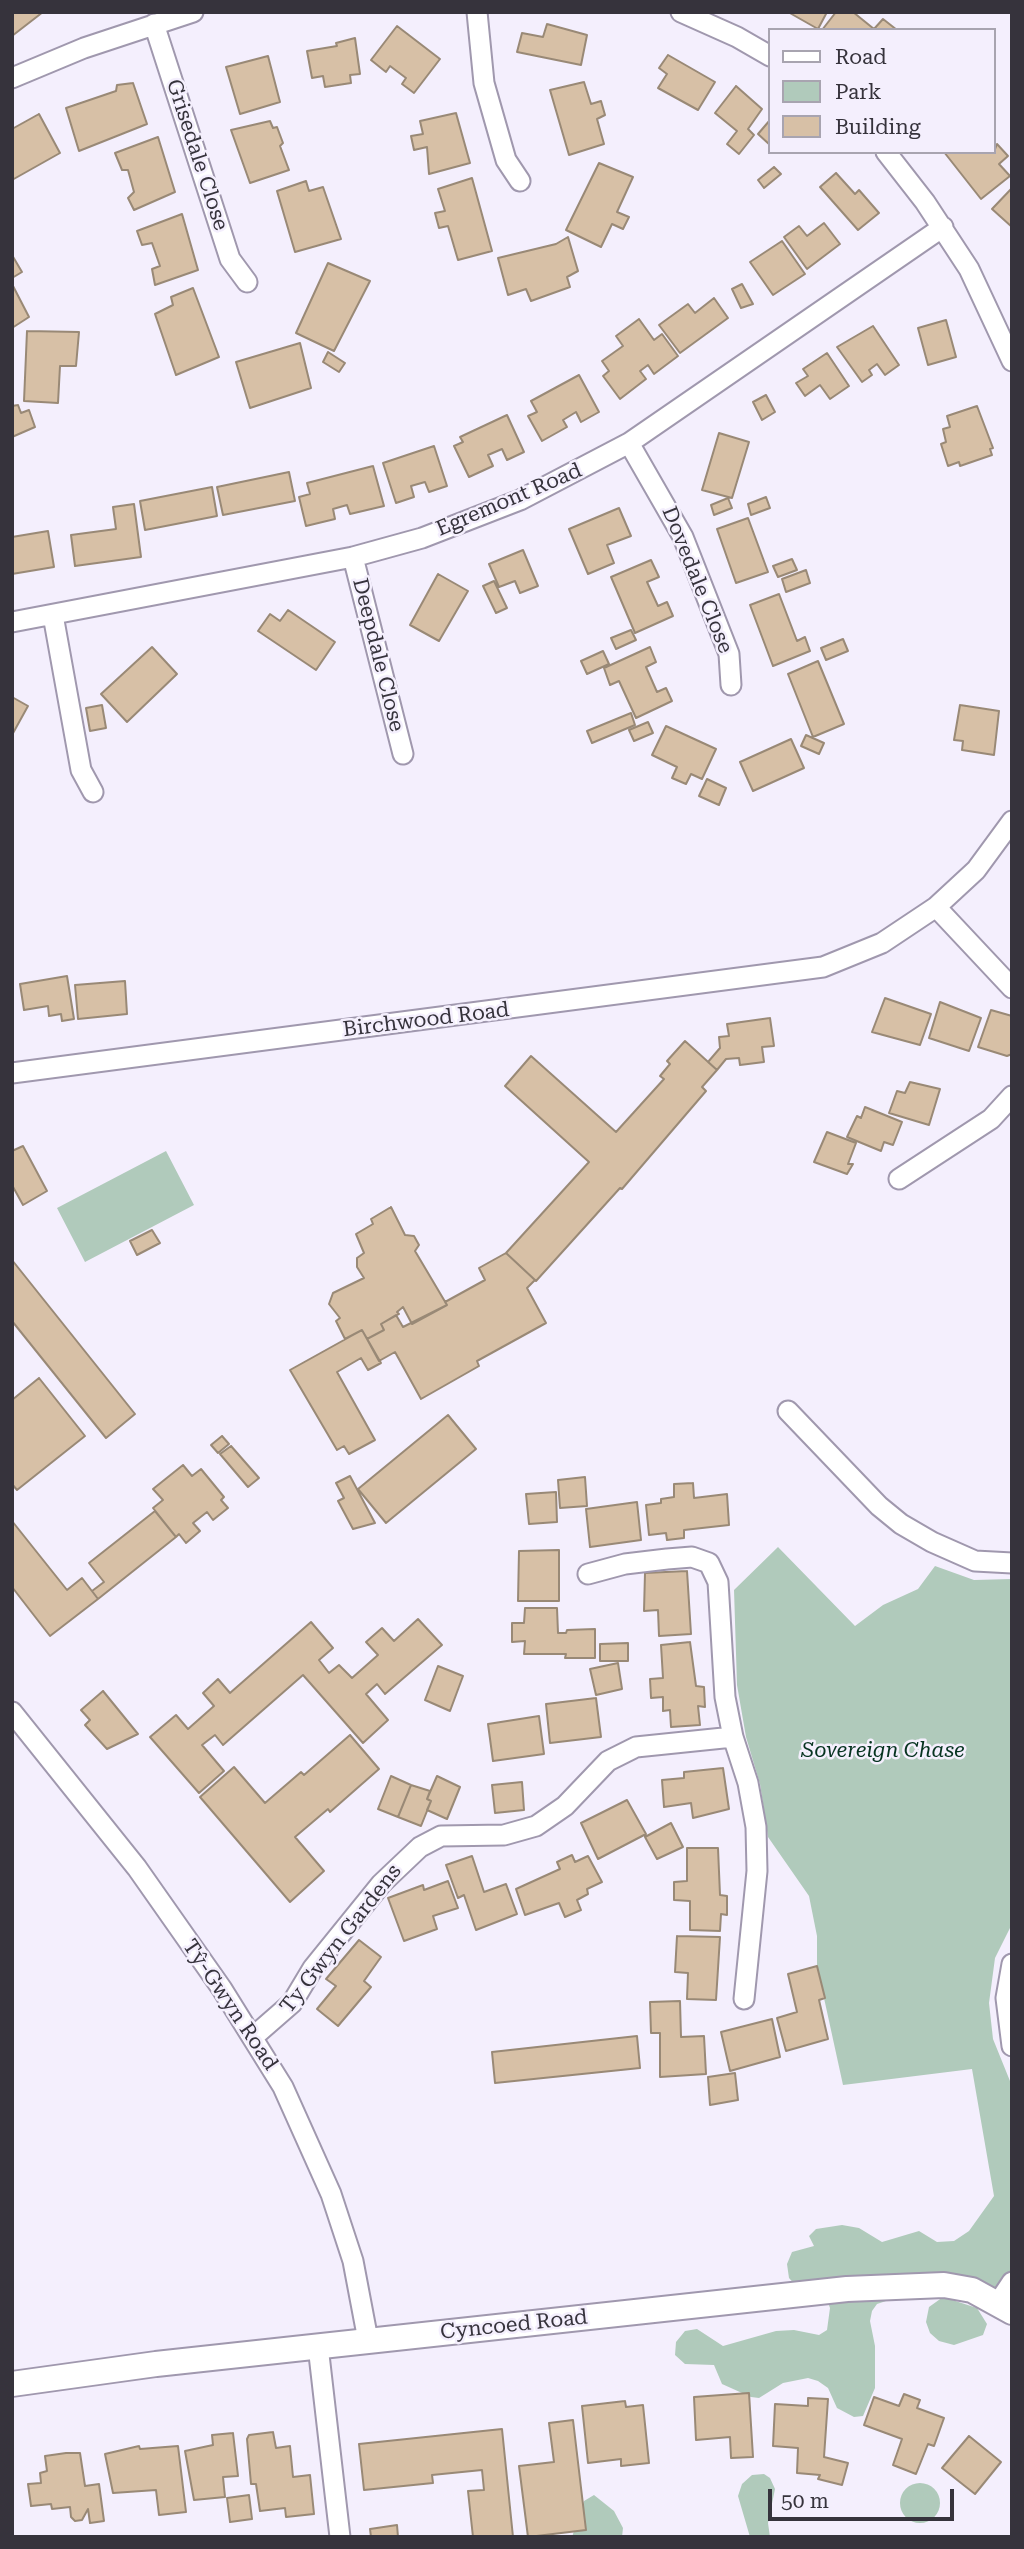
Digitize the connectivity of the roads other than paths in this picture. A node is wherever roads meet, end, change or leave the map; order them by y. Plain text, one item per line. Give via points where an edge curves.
1 (193, 12) edge
2 (477, 12) edge
3 (681, 12) edge
4 (154, 24) junction
5 (768, 55) edge
6 (12, 78) edge
7 (888, 154) edge
8 (520, 181) dead end
9 (943, 227) junction
10 (247, 282) dead end
11 (1012, 361) edge
12 (629, 443) junction
13 (353, 557) junction
14 (53, 615) junction
15 (12, 622) edge
16 (731, 685) dead end
17 (403, 754) dead end
18 (93, 792) dead end
19 (1012, 821) edge
20 (936, 907) junction
21 (1012, 988) edge
22 (12, 1073) edge
23 (1012, 1096) edge
24 (899, 1180) dead end
25 (788, 1411) dead end
26 (1012, 1563) edge
27 (588, 1574) dead end
28 (12, 1712) edge
29 (733, 1737) junction
30 (1012, 1964) edge
31 (744, 1999) dead end
32 (253, 2037) junction
33 (1012, 2046) edge
34 (1012, 2282) edge
35 (1005, 2307) edge
36 (368, 2340) junction
37 (318, 2346) junction
38 (12, 2384) edge
39 (340, 2537) edge

1 - 4 street
2 - 8 street via 484,83 506,160
3 - 5 street
4 - 6 street
4 - 10 street, Grisedale Close via 230,259
7 - 9 street
9 - 11 street via 983,295
9 - 12 street, Egremont Road
12 - 13 street, Egremont Road via 520,500 422,538
12 - 16 street, Dovedale Close via 683,537 729,654
13 - 14 street, Egremont Road
13 - 17 street, Deepdale Close
14 - 15 street, Egremont Road
14 - 18 street via 80,770
19 - 20 street, Birchwood Road via 976,870
20 - 21 street
20 - 22 street, Birchwood Road via 882,943 839,962 673,988
23 - 24 street via 991,1119
25 - 26 street via 901,1524 975,1561
27 - 29 street via 667,1559 692,1557 709,1563 718,1582 725,1697
28 - 32 street, Tŷ-Gwyn Road via 137,1868
29 - 31 street via 756,1827 757,1871
29 - 32 street, Ty Gwyn Gardens via 636,1747 608,1761 565,1806 536,1826 504,1835 441,1836 419,1847 381,1884 313,1968 292,2003
30 - 33 street via 1006,1998
32 - 36 street, Tŷ-Gwyn Road via 302,2124 331,2194 353,2261
34 - 35 street
35 - 36 street, Cyncoed Road via 957,2286 910,2285
36 - 37 street, Cyncoed Road
37 - 38 street, Cyncoed Road
37 - 39 street

